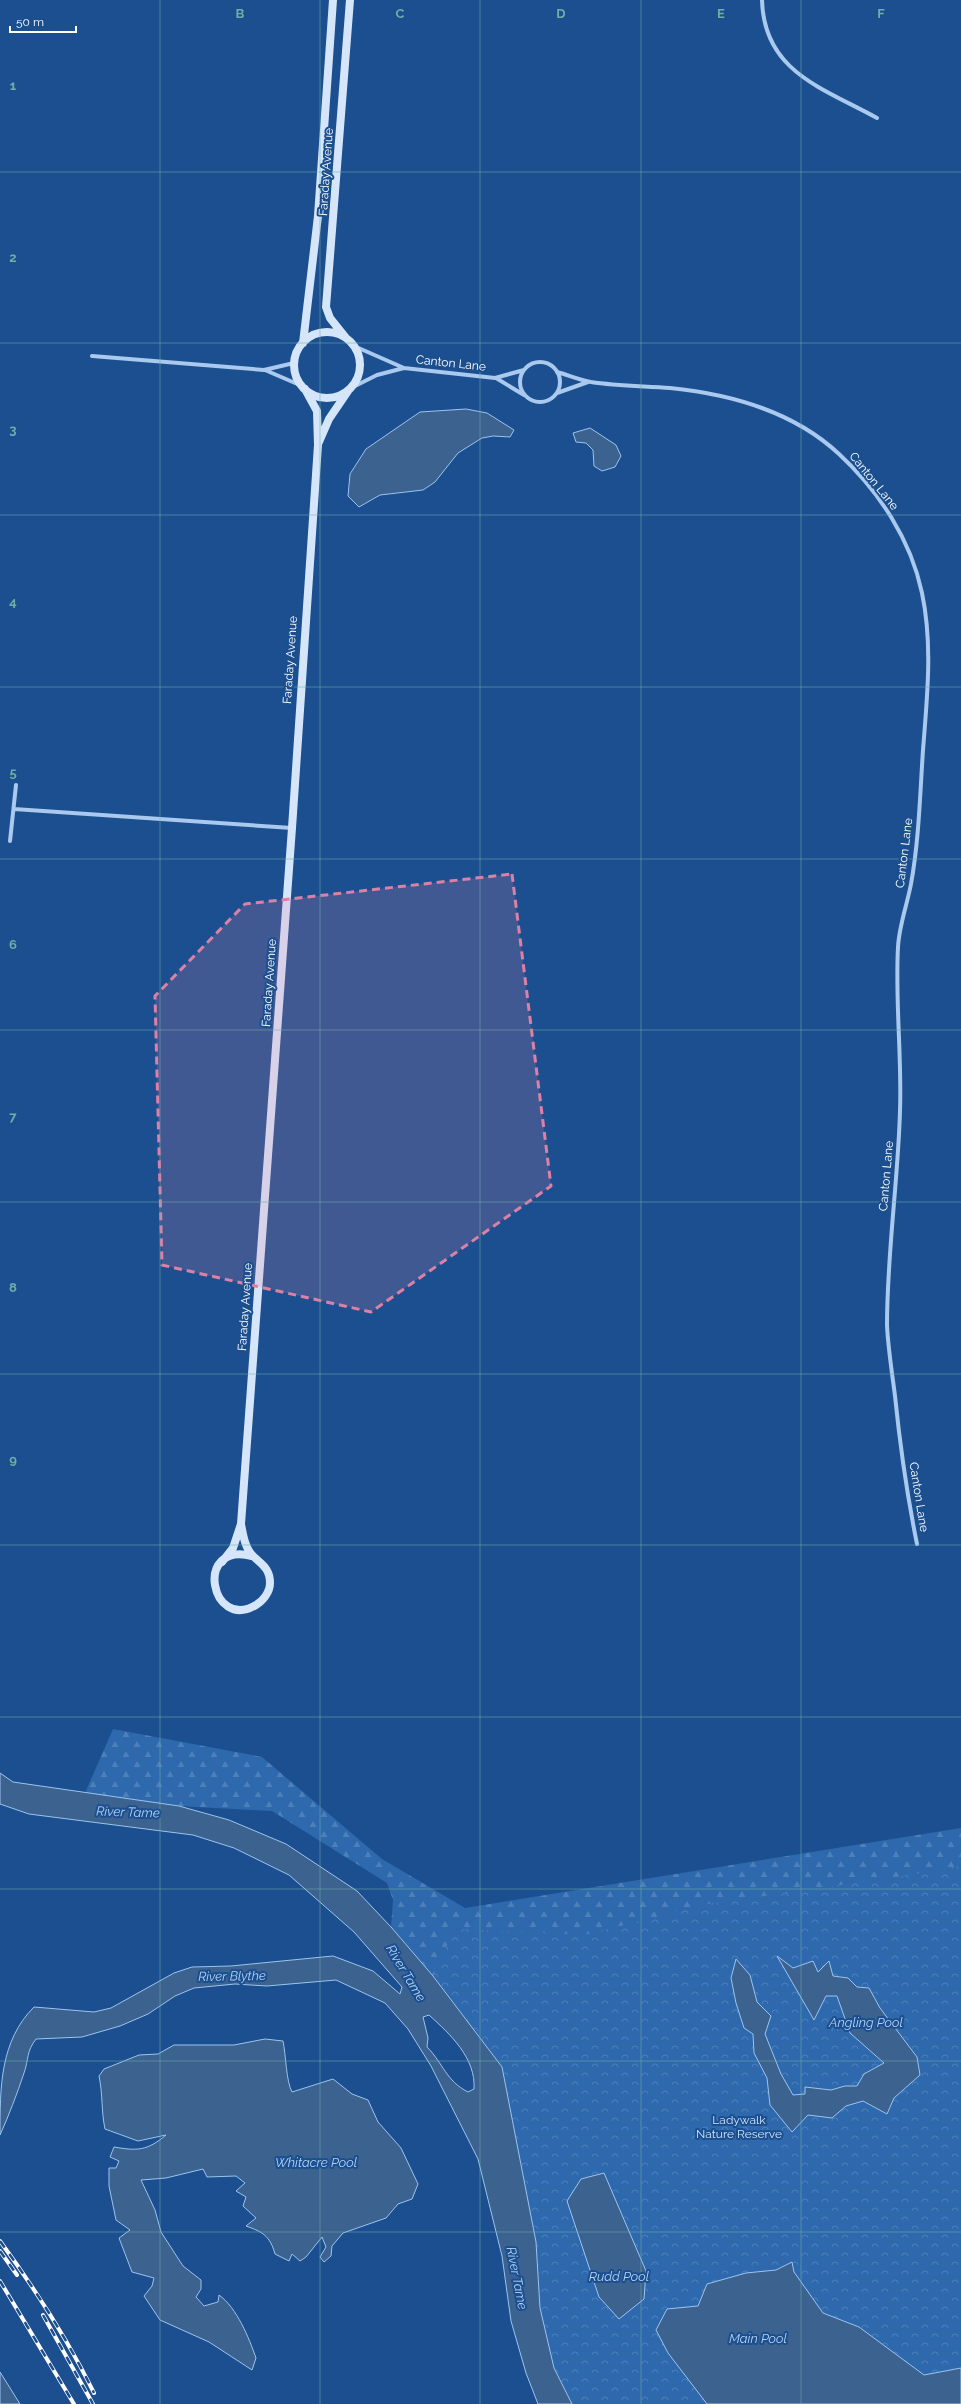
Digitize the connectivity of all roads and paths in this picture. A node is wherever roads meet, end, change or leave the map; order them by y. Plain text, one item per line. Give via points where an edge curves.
1 (333, 0) edge
2 (350, 0) edge
3 (762, 0) edge
4 (877, 118) dead end
5 (346, 338) junction
6 (303, 343) junction
7 (354, 346) junction
8 (92, 356) dead end
9 (294, 363) junction
10 (404, 368) junction
11 (264, 370) junction
12 (524, 370) junction
13 (557, 372) junction
14 (495, 378) junction
15 (588, 382) junction
16 (303, 387) junction
17 (351, 388) junction
18 (557, 393) junction
19 (525, 395) junction
20 (318, 445) junction
21 (16, 785) dead end
22 (14, 809) junction
23 (292, 828) junction
24 (10, 841) dead end
25 (241, 1524) junction
26 (917, 1544) dead end
27 (252, 1556) junction
28 (222, 1562) junction

1 - 6 street, Faraday Avenue via 318,216
2 - 5 street, Faraday Avenue via 326,307 330,318
3 - 4 street via 768,35 783,61 810,81
5 - 6 street via 335,333 320,333
5 - 7 street
6 - 9 street
7 - 10 street, Canton Lane
7 - 17 street via 360,368
8 - 11 street
9 - 11 street
9 - 16 street via 297,378
10 - 14 street, Canton Lane
10 - 17 street, Canton Lane via 377,375
11 - 16 street
12 - 13 street via 529,364 539,362 548,364
12 - 14 street, Canton Lane
12 - 19 street via 520,383
13 - 15 street, Canton Lane
13 - 18 street via 560,385
14 - 19 street, Canton Lane
15 - 18 street, Canton Lane
15 - 26 street, Canton Lane via 711,394 773,412 801,426 838,453 885,508 901,534 922,593 929,671 919,816 911,883 898,943 900,1132 890,1234 887,1328 907,1494
16 - 17 street via 318,396 335,397
16 - 20 street, Faraday Avenue via 317,411
17 - 20 street, Faraday Avenue via 329,419
18 - 19 street via 546,402 538,402
20 - 23 street, Faraday Avenue
21 - 22 street
22 - 23 street
22 - 24 street
23 - 25 street, Faraday Avenue
25 - 27 street, Faraday Avenue via 245,1544
25 - 28 street, Faraday Avenue via 232,1548
27 - 28 street via 236,1554
27 - 28 street via 265,1566 270,1583 262,1600 249,1608 233,1608 218,1596 214,1575

